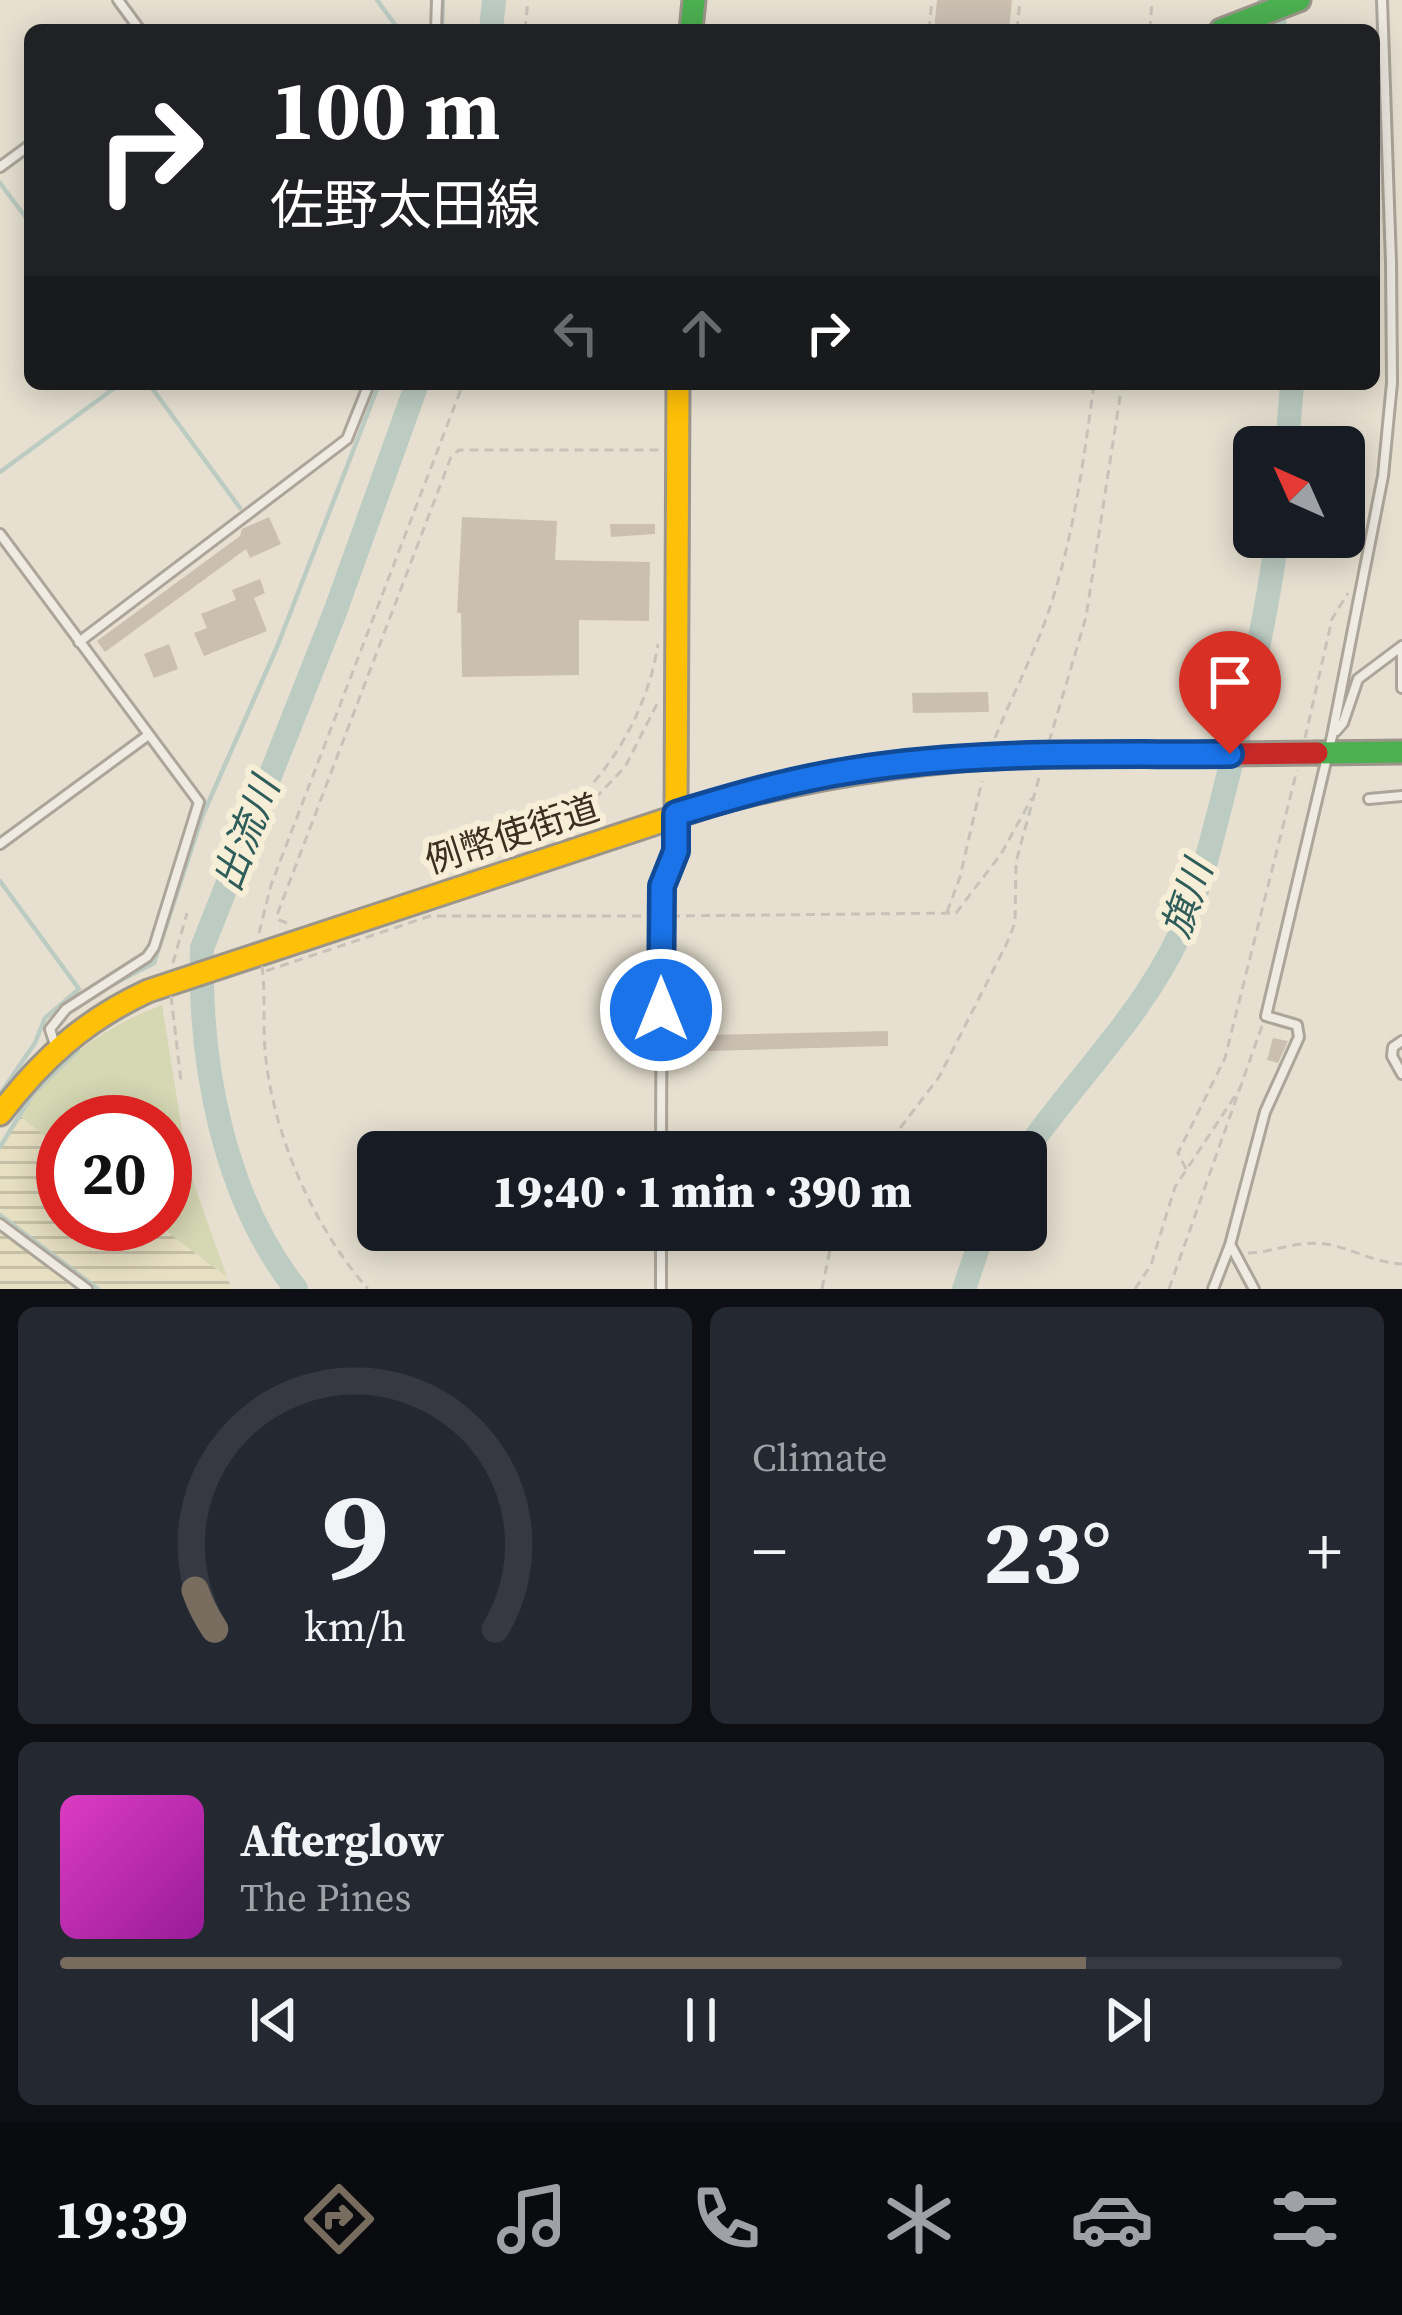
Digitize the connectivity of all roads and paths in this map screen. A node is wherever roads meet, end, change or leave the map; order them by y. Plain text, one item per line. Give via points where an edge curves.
1 (1299, 0) edge
2 (1382, 0) edge
3 (1237, 24) edge
4 (359, 390) edge
5 (367, 390) edge
6 (461, 390) edge
7 (678, 390) edge
8 (1093, 390) edge
9 (1122, 390) edge
10 (363, 402) junction
11 (663, 450) dead end
12 (0, 534) edge
13 (1365, 573) junction
14 (80, 642) junction
15 (659, 642) dead end
16 (1402, 646) edge
17 (1402, 688) edge
18 (660, 698) dead end
19 (147, 736) junction
20 (993, 742) dead end
21 (1316, 750) junction
22 (1402, 752) edge
23 (1051, 756) junction
24 (982, 781) dead end
25 (1402, 796) edge
26 (1032, 798) junction
27 (1369, 800) dead end
28 (676, 814) junction
29 (554, 840) dead end
30 (0, 844) edge
31 (508, 851) dead end
32 (946, 915) junction
33 (661, 916) junction
34 (289, 923) dead end
35 (259, 959) junction
36 (1266, 1016) junction
37 (1402, 1040) edge
38 (56, 1046) junction
39 (1402, 1074) edge
40 (1244, 1084) junction
41 (0, 1114) edge
42 (661, 1131) edge
43 (898, 1131) edge
44 (1186, 1169) junction
45 (0, 1224) edge
46 (1232, 1249) junction
47 (661, 1251) edge
48 (830, 1251) edge
49 (1402, 1264) edge
50 (87, 1289) edge
51 (368, 1289) edge
52 (661, 1289) edge
53 (822, 1289) edge
54 (1135, 1289) edge
55 (1168, 1289) edge
56 (1213, 1289) edge
57 (1254, 1289) edge

1 - 3 main road
2 - 13 lane via 1392,383
4 - 10 lane
5 - 10 lane
6 - 35 path via 272,885
7 - 28 main road
8 - 20 path via 1078,507 1059,577
9 - 23 path via 1086,617
10 - 14 lane via 347,440
11 - 34 path via 459,450 451,457 278,915
12 - 14 lane
13 - 21 lane
13 - 21 path via 1332,620
14 - 19 lane
15 - 31 path via 652,679 616,752 546,828
16 - 17 lane
16 - 21 lane via 1358,679 1342,723
18 - 29 path via 625,767
19 - 30 lane
19 - 38 lane via 199,802 154,947 66,1009 50,1029
21 - 22 main road, 例幣使街道
21 - 23 main road, 例幣使街道, bridge
21 - 36 lane
21 - 44 path via 1225,1058 1178,1154
23 - 26 path
23 - 28 main road, 例幣使街道 via 859,769
24 - 32 path
25 - 27 lane
26 - 32 path via 983,878
26 - 43 path via 1016,862 1015,923 938,1077
28 - 33 lane
28 - 35 main road, 例幣使街道
32 - 33 path
33 - 35 path via 430,916
33 - 42 lane
35 - 38 main road, 例幣使街道 via 178,978 98,1013
35 - 51 path via 278,1122 306,1191
36 - 40 path
36 - 46 lane via 1300,1030 1265,1112
37 - 39 lane via 1392,1056
38 - 41 main road, 例幣使街道
40 - 44 path
40 - 55 path
44 - 54 path
45 - 50 lane
46 - 49 path via 1329,1244
46 - 56 lane
46 - 57 lane
47 - 52 lane
48 - 53 path

